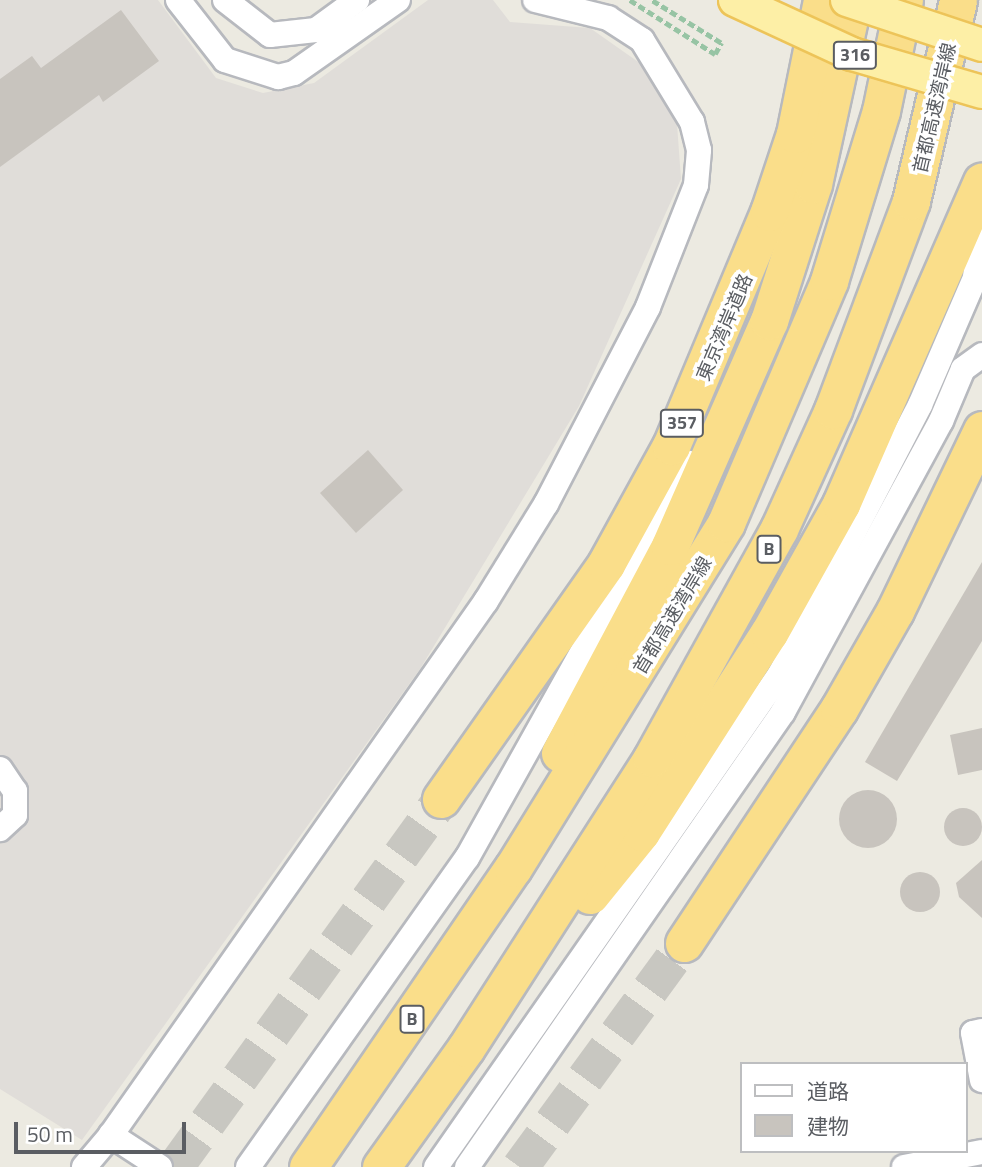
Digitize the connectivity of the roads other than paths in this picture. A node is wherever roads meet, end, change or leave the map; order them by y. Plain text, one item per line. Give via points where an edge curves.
1 (178, 0) edge
2 (225, 0) edge
3 (356, 0) edge
4 (398, 0) edge
5 (534, 0) edge
6 (735, 0) edge
7 (822, 0) edge
8 (847, 0) edge
9 (853, 0) edge
10 (904, 0) edge
11 (958, 0) edge
12 (982, 45) edge
13 (982, 92) edge
14 (982, 181) edge
15 (982, 207) edge
16 (769, 321) junction
17 (982, 355) edge
18 (982, 430) edge
19 (0, 769) edge
20 (441, 799) tunnel mouth
21 (0, 829) edge
22 (513, 867) junction
23 (684, 943) tunnel mouth
24 (982, 1031) edge
25 (466, 1048) junction
26 (982, 1080) edge
27 (111, 1135) junction
28 (982, 1152) edge
29 (83, 1167) edge
30 (160, 1167) edge
31 (248, 1167) edge
32 (308, 1167) edge
33 (381, 1167) edge
34 (436, 1167) edge
35 (467, 1167) edge
36 (904, 1167) edge

1 - 4 lane via 225,60 278,77 294,73
2 - 3 lane via 270,35 316,30
5 - 27 lane via 622,24 675,86 699,150 684,222 648,307 546,504 486,601
6 - 13 main road, 316, bridge via 852,54
7 - 20 highway, 東京湾岸道路 / 357 via 795,134 769,212 671,446 598,575
8 - 12 main road, 316, bridge
9 - 16 highway via 813,184
10 - 22 highway, 首都高速湾岸線 / B via 881,111 844,235 756,463 699,573
11 - 25 highway, 首都高速湾岸線 / B via 939,105 911,201 871,316 779,529 652,758
14 - 25 highway via 841,504 769,633 641,832
15 - 34 lane via 975,278 926,392 780,674
16 - 22 highway via 670,546 557,757
16 - 31 lane via 733,370 614,604 467,858
17 - 35 lane via 963,369 941,421 783,712
18 - 23 highway via 895,611 839,709
19 - 21 lane via 15,790 15,815
22 - 32 highway, 首都高速湾岸線 / B
24 - 26 lane via 973,1033
25 - 33 highway, 首都高速湾岸線 / B
27 - 29 lane
27 - 30 lane
28 - 36 lane

